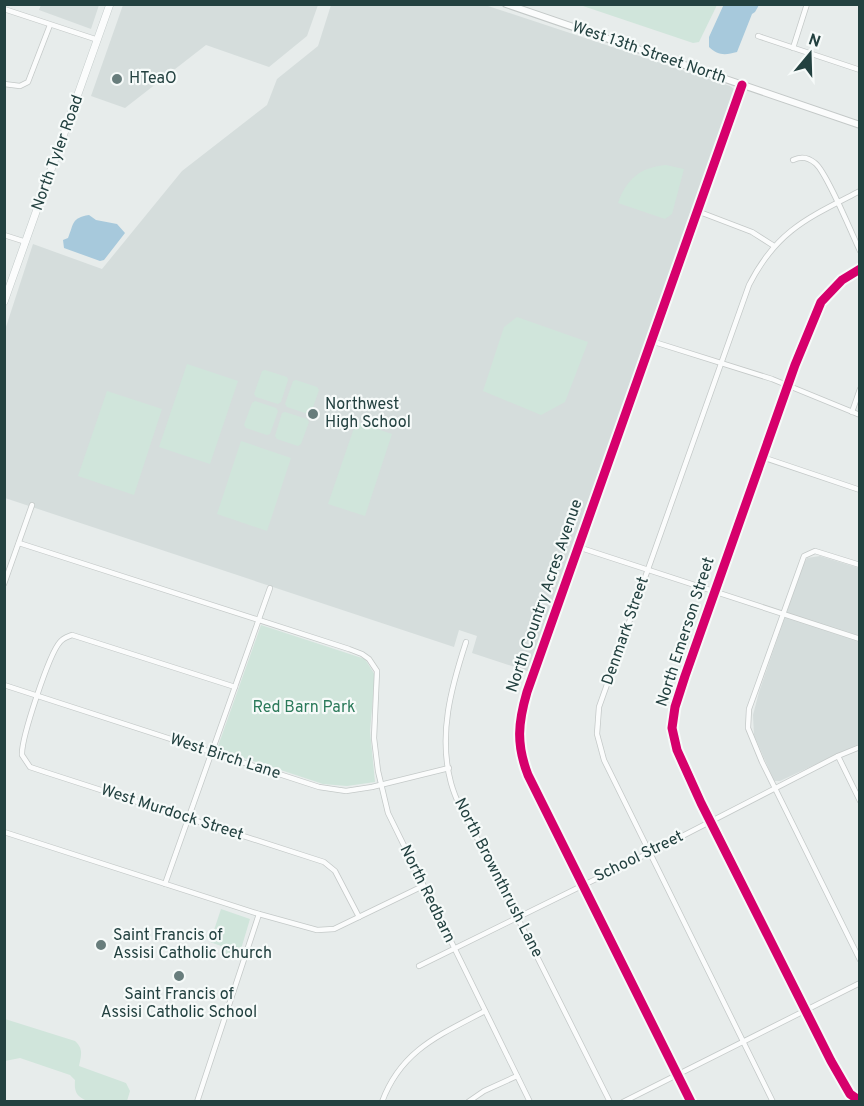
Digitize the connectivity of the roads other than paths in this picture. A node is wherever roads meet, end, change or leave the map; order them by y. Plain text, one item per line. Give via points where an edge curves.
1 (110, 4) edge
2 (506, 4) edge
3 (807, 4) edge
4 (4, 9) edge
5 (50, 25) junction
6 (758, 36) dead end
7 (98, 40) junction
8 (793, 48) junction
9 (860, 70) edge
10 (4, 84) edge
11 (742, 85) junction
12 (860, 125) edge
13 (793, 160) dead end
14 (860, 191) edge
15 (837, 203) junction
16 (697, 212) junction
17 (4, 235) edge
18 (26, 242) junction
19 (774, 246) junction
20 (860, 251) edge
21 (860, 269) edge
22 (4, 302) edge
23 (651, 341) junction
24 (721, 363) junction
25 (788, 385) junction
26 (860, 389) edge
27 (852, 412) junction
28 (860, 415) edge
29 (762, 457) junction
30 (860, 490) edge
31 (32, 506) dead end
32 (19, 543) junction
33 (578, 547) junction
34 (4, 557) edge
35 (13, 560) junction
36 (860, 566) edge
37 (647, 569) junction
38 (4, 584) edge
39 (270, 588) dead end
40 (715, 592) junction
41 (782, 614) junction
42 (259, 620) junction
43 (860, 639) edge
44 (466, 642) dead end
45 (4, 685) edge
46 (235, 687) junction
47 (38, 695) junction
48 (860, 747) edge
49 (212, 753) junction
50 (838, 756) junction
51 (448, 768) junction
52 (381, 785) junction
53 (775, 789) junction
54 (860, 801) edge
55 (188, 818) junction
56 (711, 822) junction
57 (4, 832) edge
58 (649, 853) junction
59 (165, 884) junction
60 (583, 885) junction
61 (423, 886) junction
62 (259, 914) junction
63 (359, 917) junction
64 (517, 917) junction
65 (454, 948) junction
66 (860, 960) edge
67 (419, 966) dead end
68 (860, 983) edge
69 (806, 1010) junction
70 (485, 1011) junction
71 (743, 1042) junction
72 (677, 1075) junction
73 (518, 1076) junction
74 (197, 1101) edge
75 (382, 1101) edge
76 (468, 1101) edge
77 (530, 1101) edge
78 (610, 1101) edge
79 (623, 1101) edge
80 (691, 1101) edge
81 (773, 1101) edge
82 (860, 1101) edge

1 - 7 main road, North Tyler Road
2 - 11 street, West 13th Street North
3 - 8 street
4 - 5 street
5 - 7 street
5 - 10 street via 28,82 20,86
6 - 8 street
7 - 18 main road, North Tyler Road
8 - 9 street
11 - 12 street, West 13th Street North
11 - 16 street, North Country Acres Avenue
13 - 15 street via 799,157 816,163
14 - 15 street, Denmark Street
15 - 19 street, Denmark Street via 798,224
15 - 20 street
16 - 19 street via 752,232
16 - 23 street, North Country Acres Avenue
17 - 18 street
18 - 22 main road, North Tyler Road
19 - 24 street, Denmark Street via 749,285
21 - 25 street, North Emerson Street via 842,280 821,302
23 - 24 street
23 - 33 street, North Country Acres Avenue
24 - 25 street
24 - 37 street, Denmark Street
25 - 27 street
25 - 29 street, North Emerson Street
26 - 27 street
27 - 28 street
29 - 30 street
29 - 40 street, North Emerson Street
31 - 32 street
32 - 35 street
32 - 42 street
33 - 37 street
33 - 60 street, North Country Acres Avenue via 527,692 519,736 528,775
34 - 35 street
35 - 38 street
36 - 41 street via 815,551 804,556
37 - 40 street
37 - 58 street, Denmark Street via 598,707 597,734 604,760
39 - 42 street
40 - 41 street
40 - 56 street, North Emerson Street via 675,707 672,728 677,750
41 - 43 street
41 - 53 street via 748,717 751,738
42 - 46 street
42 - 52 street, North Redbarn via 362,654 375,664 378,672 374,738
44 - 51 street, North Brownthrush Lane via 447,717
45 - 47 street, West Birch Lane
46 - 47 street, West Murdock Street via 72,635 57,645
46 - 49 street
47 - 49 street, West Birch Lane
47 - 55 street, West Murdock Street via 22,749 30,766
48 - 50 street, School Street
49 - 52 street, West Birch Lane via 319,787 346,791
49 - 55 street
50 - 53 street, School Street
50 - 54 street
51 - 52 street, West Birch Lane
51 - 64 street, North Brownthrush Lane via 461,810
52 - 61 street, North Redbarn via 388,813
53 - 56 street, School Street
53 - 66 street
55 - 59 street
55 - 63 street, West Murdock Street via 330,865
56 - 58 street, School Street
56 - 69 street, North Emerson Street
57 - 59 street
58 - 60 street, School Street
58 - 71 street, Denmark Street
59 - 62 street
60 - 64 street, School Street
60 - 72 street, North Country Acres Avenue
61 - 63 street
61 - 65 street, North Redbarn
62 - 63 street via 317,930
62 - 74 street
64 - 65 street, School Street
64 - 78 street, North Brownthrush Lane
65 - 67 street, School Street
65 - 70 street, North Redbarn
68 - 69 street
69 - 71 street
69 - 82 street, North Emerson Street via 842,1082
70 - 73 street, North Redbarn
70 - 75 street via 422,1045 388,1084
71 - 72 street
71 - 81 street, Denmark Street
72 - 79 street
72 - 80 street, North Country Acres Avenue
73 - 76 street
73 - 77 street, North Redbarn

